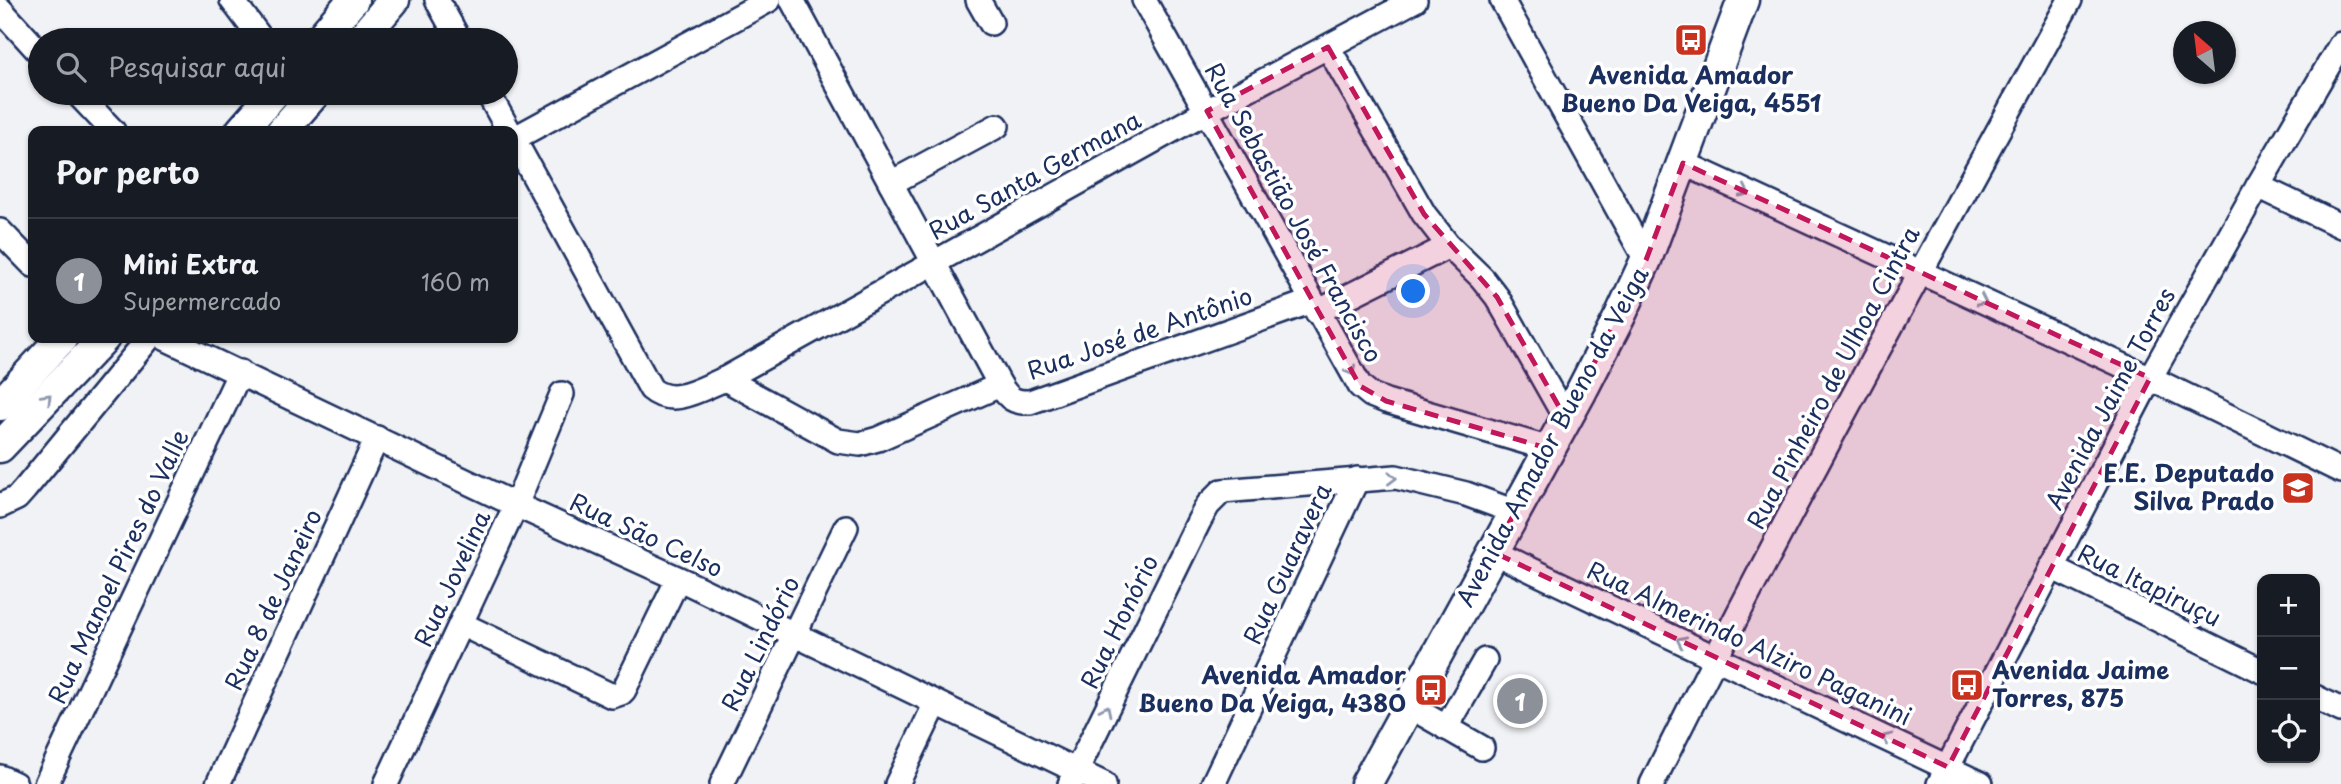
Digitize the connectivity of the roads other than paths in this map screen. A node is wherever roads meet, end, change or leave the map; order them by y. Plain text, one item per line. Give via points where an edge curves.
1 (232, 0) edge
2 (353, 0) edge
3 (394, 0) edge
4 (437, 0) edge
5 (769, 0) edge
6 (792, 0) edge
7 (978, 0) edge
8 (1144, 0) edge
9 (1416, 0) edge
10 (1502, 0) edge
11 (1743, 0) edge
12 (2070, 0) edge
13 (0, 9) edge
14 (990, 23) dead end
15 (253, 28) edge
16 (329, 28) edge
17 (370, 28) edge
18 (452, 28) edge
19 (28, 39) edge
20 (2341, 44) edge
21 (1328, 47) junction
22 (89, 105) edge
23 (264, 105) edge
24 (305, 105) edge
25 (495, 105) edge
26 (1206, 111) junction
27 (108, 126) edge
28 (245, 126) edge
29 (286, 126) edge
30 (506, 126) edge
31 (997, 126) dead end
32 (518, 136) edge
33 (518, 148) edge
34 (1683, 163) junction
35 (891, 183) junction
36 (2258, 186) junction
37 (2341, 226) edge
38 (0, 231) edge
39 (1449, 246) junction
40 (28, 260) edge
41 (1646, 260) junction
42 (933, 262) junction
43 (1920, 273) junction
44 (1315, 306) junction
45 (57, 343) edge
46 (99, 343) edge
47 (145, 343) edge
48 (176, 343) edge
49 (240, 372) junction
50 (2150, 378) junction
51 (725, 379) junction
52 (1000, 385) junction
53 (562, 394) dead end
54 (0, 405) edge
55 (1566, 419) junction
56 (377, 438) junction
57 (0, 447) edge
58 (1550, 449) junction
59 (2341, 471) edge
60 (1357, 479) junction
61 (516, 505) junction
62 (0, 506) edge
63 (1515, 512) junction
64 (846, 527) dead end
65 (1493, 552) junction
66 (2050, 567) junction
67 (678, 579) junction
68 (461, 624) junction
69 (794, 635) junction
70 (1715, 657) junction
71 (1485, 660) dead end
72 (2257, 669) edge
73 (2320, 700) edge
74 (936, 703) junction
75 (1409, 706) junction
76 (2341, 710) edge
77 (1446, 728) junction
78 (1482, 748) dead end
79 (1944, 776) edge
80 (0, 777) edge
81 (1073, 777) edge
82 (15, 784) edge
83 (46, 784) edge
84 (218, 784) edge
85 (386, 784) edge
86 (723, 784) edge
87 (897, 784) edge
88 (1104, 784) edge
89 (1213, 784) edge
90 (1366, 784) edge
91 (1652, 784) edge
92 (1981, 784) edge

1 - 15 street
2 - 16 main road
3 - 17 main road
4 - 18 street
5 - 32 street
6 - 35 street
7 - 14 street
8 - 26 street, Rua Sebastião José Francisco
9 - 21 street, Rua Santa Germana
10 - 41 street
11 - 34 main road, Avenida Amador Bueno da Veiga
12 - 43 street, Rua Pinheiro de Ulhoa Cintra
13 - 19 street
20 - 36 street, Avenida Jaime Torres
21 - 26 street, Rua Santa Germana
21 - 39 street via 1410,191
22 - 27 street
23 - 28 main road
24 - 29 main road
25 - 30 street
26 - 42 street, Rua Santa Germana
26 - 44 street, Rua Sebastião José Francisco
31 - 35 street
33 - 51 street, Rua Santa Germana via 651,388 664,396 681,397
34 - 41 main road, Avenida Amador Bueno da Veiga
34 -> 43 street
35 - 42 street
36 - 37 street
36 - 50 street, Avenida Jaime Torres
38 - 40 street
39 - 44 street, Rua José de Antônio
39 - 55 street via 1497,298
41 - 55 main road, Avenida Amador Bueno da Veiga
42 - 51 street, Rua Santa Germana
42 - 52 street
43 -> 50 street
43 - 70 street, Rua Pinheiro de Ulhoa Cintra
44 - 52 street, Rua José de Antônio via 1030,402 1010,398
44 -> 58 street, Rua Sebastião José Francisco via 1365,391
45 - 54 main road
57 -> 46 main road
47 - 62 street via 17,498
48 - 49 street, Rua São Celso
49 - 56 street, Rua São Celso
49 - 83 street, Rua Manoel Pires do Valle
50 - 59 street
50 - 66 street, Avenida Jaime Torres
51 - 52 street, Rua José de Antônio via 838,441 860,444
53 - 61 street, Rua Jovelina
55 - 58 main road, Avenida Amador Bueno da Veiga
56 - 61 street, Rua São Celso
56 - 84 street, Rua 8 de Janeiro
58 - 63 main road, Avenida Amador Bueno da Veiga
60 -> 63 street via 1405,478
81 -> 60 street, Rua Honório via 1214,498 1227,490
60 - 89 street, Rua Guaravera
61 - 67 street, Rua São Celso
61 - 68 street, Rua Jovelina
63 - 65 main road, Avenida Amador Bueno da Veiga
64 - 69 street, Rua Lindório
70 -> 65 street, Rua Almerindo Alziro Paganini
65 - 75 main road, Avenida Amador Bueno da Veiga
66 - 72 street, Rua Itapiruçu
66 - 79 street, Avenida Jaime Torres
67 - 68 street via 624,690 617,695
67 - 69 street, Rua São Celso
68 - 85 street, Rua Jovelina
69 - 74 street, Rua São Celso
69 - 86 street, Rua Lindório
79 -> 70 street, Rua Almerindo Alziro Paganini
70 - 91 street, Rua Pinheiro de Ulhoa Cintra
71 - 77 street
73 - 76 street
74 - 81 street, Rua São Celso
74 - 87 street
75 - 77 street
75 - 90 main road, Avenida Amador Bueno da Veiga
77 - 78 street
79 - 92 street, Rua Almerindo Alziro Paganini
80 - 82 street
81 - 88 street, Rua São Celso

